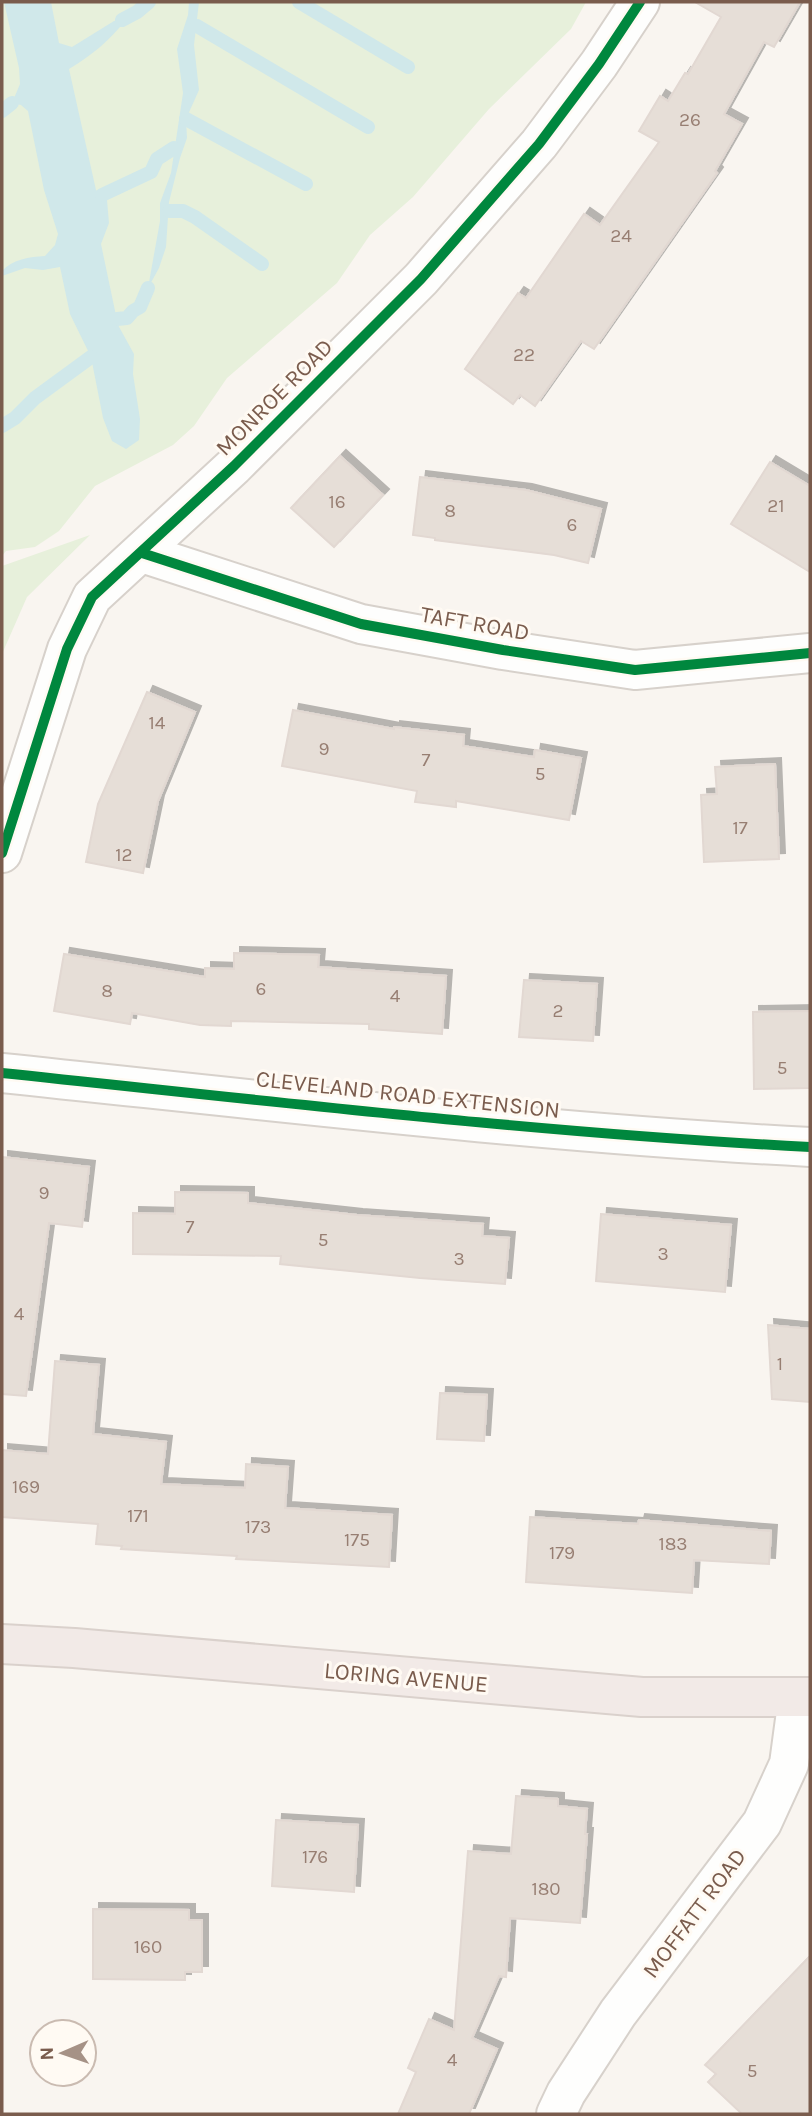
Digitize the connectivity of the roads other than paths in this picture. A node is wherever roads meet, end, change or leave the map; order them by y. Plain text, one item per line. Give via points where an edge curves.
1 (640, 2) edge
2 (142, 553) junction
3 (810, 653) edge
4 (2, 853) edge
5 (2, 1073) edge
6 (810, 1147) edge
7 (2, 1644) edge
8 (804, 1697) edge
9 (556, 2114) edge

1 - 2 street, MONROE ROAD via 539,144 421,279
2 - 3 street, TAFT ROAD via 361,624 635,670
2 - 4 street, MONROE ROAD via 92,597 67,649
5 - 6 street, CLEVELAND ROAD EXTENSION via 528,1127
7 - 8 highway, LORING AVENUE via 642,1697
8 - 9 street, MOFFATT ROAD via 789,1764 762,1823 618,2013

